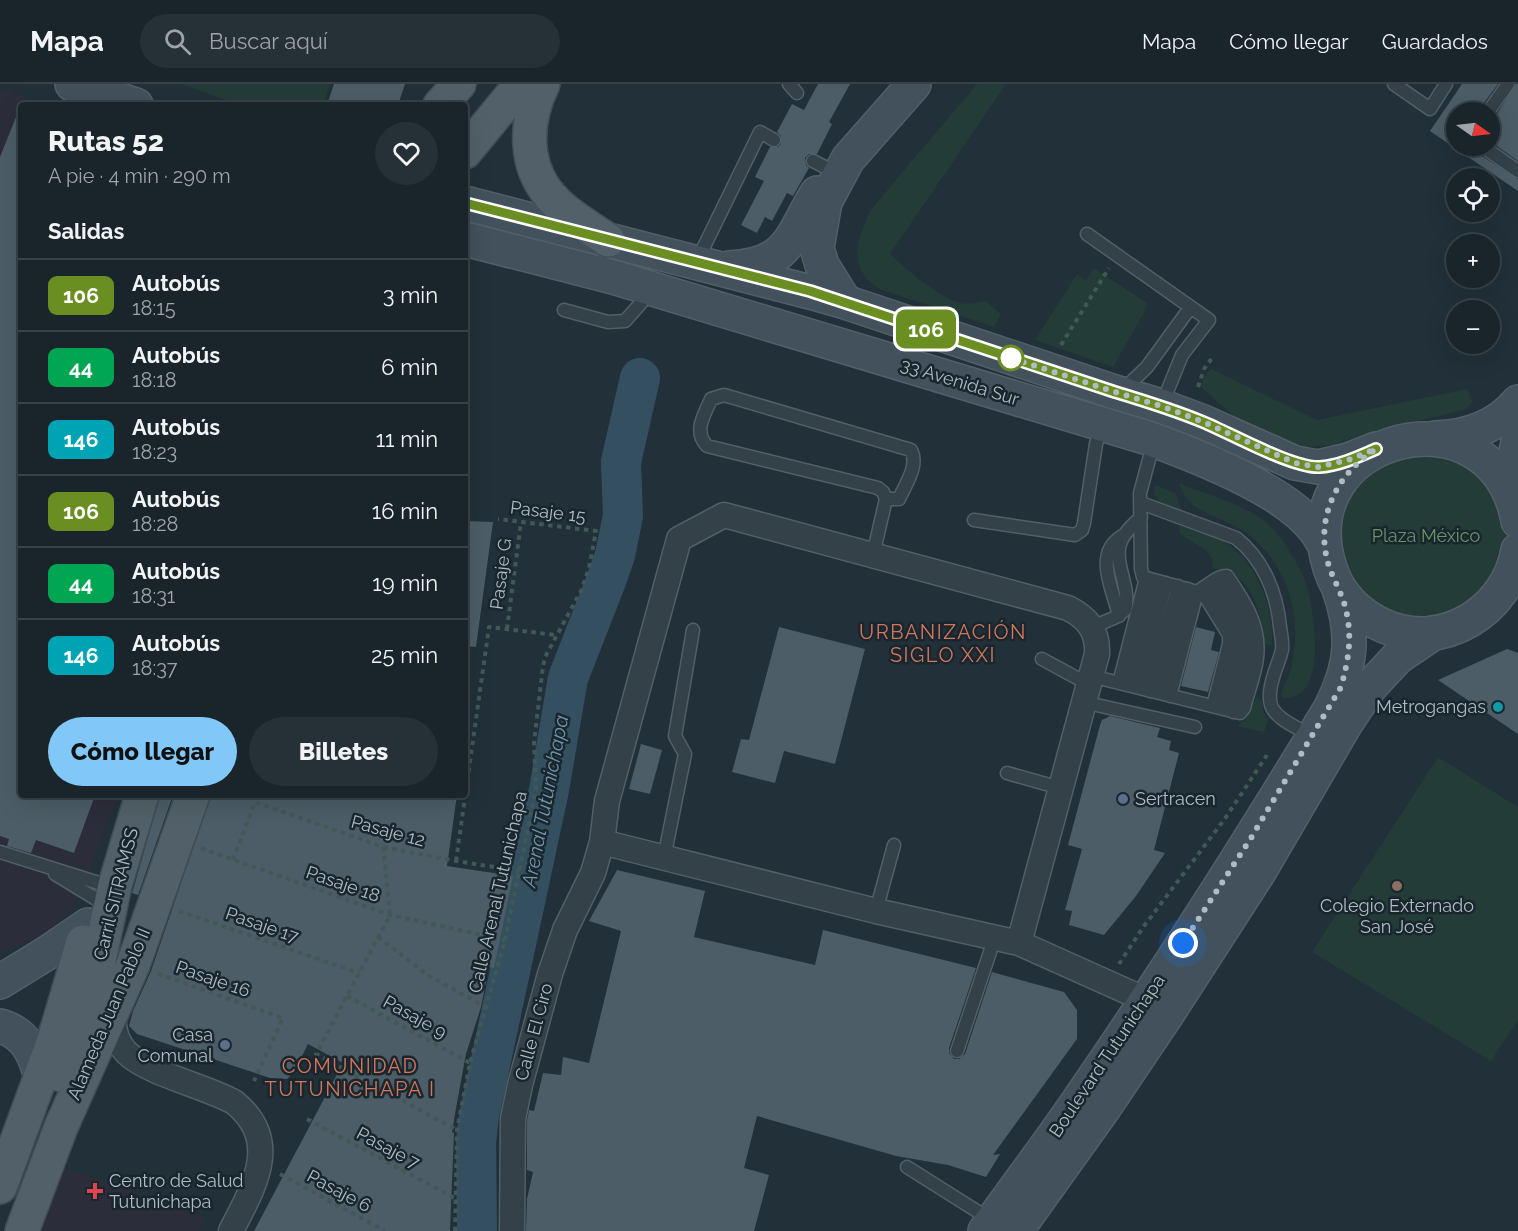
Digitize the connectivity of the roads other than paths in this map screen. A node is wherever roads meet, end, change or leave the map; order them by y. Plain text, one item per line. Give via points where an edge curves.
1 (72, 84) edge
2 (459, 84) edge
3 (521, 84) edge
4 (543, 84) edge
5 (914, 84) edge
6 (1394, 84) edge
7 (1446, 84) edge
8 (1508, 84) edge
9 (127, 102) edge
10 (443, 102) edge
11 (1495, 102) edge
12 (774, 140) dead end
13 (468, 148) edge
14 (1499, 156) edge
15 (831, 163) junction
16 (1517, 167) edge
17 (468, 204) edge
18 (800, 226) junction
19 (1087, 234) dead end
20 (468, 240) edge
21 (608, 240) junction
22 (710, 265) junction
23 (647, 288) junction
24 (810, 291) junction
25 (845, 302) junction
26 (1190, 308) junction
27 (564, 310) dead end
28 (859, 352) junction
29 (1115, 392) junction
30 (1518, 402) edge
31 (1167, 408) junction
32 (1102, 425) junction
33 (1431, 438) junction
34 (1154, 440) junction
35 (1518, 442) edge
36 (1376, 449) junction
37 (886, 499) junction
38 (1141, 503) junction
39 (1516, 512) edge
40 (1141, 517) junction
41 (974, 520) dead end
42 (1325, 546) junction
43 (1518, 550) edge
44 (873, 555) junction
45 (1184, 585) junction
46 (1339, 589) junction
47 (1504, 598) edge
48 (1092, 627) junction
49 (693, 630) dead end
50 (1432, 634) junction
51 (1042, 659) dead end
52 (1087, 687) junction
53 (1145, 689) junction
54 (1223, 709) junction
55 (1196, 727) dead end
56 (1313, 737) junction
57 (1007, 773) dead end
58 (1060, 788) junction
59 (130, 798) edge
60 (141, 798) edge
61 (179, 798) edge
62 (192, 798) edge
63 (602, 842) junction
64 (894, 845) dead end
65 (2, 852) edge
66 (664, 858) junction
67 (95, 902) junction
68 (876, 912) junction
69 (995, 938) junction
70 (1019, 943) junction
71 (0, 982) edge
72 (115, 984) junction
73 (1146, 1000) junction
74 (0, 1026) edge
75 (957, 1051) dead end
76 (144, 1064) junction
77 (41, 1078) junction
78 (69, 1109) junction
79 (907, 1167) dead end
80 (0, 1187) edge
81 (997, 1228) edge
82 (3, 1231) edge
83 (22, 1231) edge
84 (231, 1231) edge
85 (512, 1231) edge

1 - 9 street
2 - 10 main road
3 - 13 main road
4 - 21 main road via 529,127 529,149 539,180 555,201
5 - 15 street
6 - 7 lane via 1430,109
8 - 11 lane
12 - 22 lane via 760,132
14 - 16 lane
15 - 18 street
15 - 25 street via 817,248 822,265
17 - 21 street, 33 Avenida Sur
18 - 22 street via 775,257 752,267
18 - 24 street via 803,269
19 - 26 lane
20 - 23 street, 33 Avenida Sur
21 - 22 street, 33 Avenida Sur
22 - 24 street, 33 Avenida Sur
23 - 27 lane via 641,303 624,321 608,322
23 - 28 street, 33 Avenida Sur
24 - 25 street, 33 Avenida Sur
24 - 28 street via 823,314
25 - 29 street, 33 Avenida Sur
26 - 29 lane via 1147,367 1124,389
26 - 31 lane via 1209,320 1182,355
28 - 32 street, 33 Avenida Sur
29 - 31 street, 33 Avenida Sur
30 - 33 street, 33 Avenida Sur via 1495,422 1475,432
31 - 36 street, 33 Avenida Sur via 1295,463 1318,467
32 - 34 street, 33 Avenida Sur
32 - 41 lane via 1084,523 1076,536
33 - 36 street, 33 Avenida Sur via 1403,440
33 - 39 street via 1464,447 1482,459 1498,475
34 - 38 lane via 1140,493
34 - 42 street, 33 Avenida Sur via 1205,460 1281,500 1305,519
35 - 39 street via 1512,476
36 - 42 street via 1349,471 1336,490 1327,511
37 - 37 lane via 878,488 707,446 699,432 711,399 724,395 911,450 914,467 899,499
37 - 44 lane
38 - 40 lane
38 - 56 lane via 1236,538 1246,547 1271,584 1280,619 1282,647 1270,694 1271,706 1278,715
40 - 45 lane via 1143,577
40 - 48 lane via 1120,543 1128,595 1125,610
42 - 46 street
43 - 47 street
44 - 48 street, Calle El Ciro via 1068,608
44 - 63 street, Calle El Ciro via 724,515 680,539 608,801
45 - 53 lane
45 - 53 lane
45 - 53 lane
45 - 54 lane via 1229,635
45 - 54 lane via 1227,576 1249,609 1257,658 1244,708 1240,713
46 - 50 street via 1359,612 1386,627
46 - 56 street, Boulevard Tutunichapa via 1347,612 1348,663 1341,687
47 - 50 street via 1463,624
48 - 52 street via 1097,654
49 - 66 lane via 675,736 685,754
50 - 81 street, Boulevard Tutunichapa via 1398,657 1370,687 1259,872 1104,1108
51 - 52 lane
52 - 53 lane
52 - 55 lane
52 - 58 street
53 - 54 lane
56 - 73 street, Boulevard Tutunichapa
57 - 58 lane
58 - 70 street
59 - 67 main road, Alameda Juan Pablo II
60 - 72 main road, Carril SITRAMSS via 115,885
61 - 72 main road, Carril SITRAMSS via 148,890 127,936
62 - 72 main road, Alameda Juan Pablo II via 156,903
63 - 66 street
63 - 85 street, Calle El Ciro via 550,974 520,1085 513,1119
64 - 68 lane
65 - 67 lane via 39,864
66 - 68 street
67 - 71 street via 47,953
67 - 77 main road, Alameda Juan Pablo II
68 - 69 street
69 - 70 street
69 - 75 lane
70 - 73 street
72 - 76 street via 116,1035 128,1054
72 - 78 main road, Alameda Juan Pablo II
72 - 82 main road, Carril SITRAMSS
73 - 81 street, Boulevard Tutunichapa
74 - 77 street via 28,1044
76 - 78 street via 102,1065
76 - 84 street via 234,1102 246,1112 258,1132 258,1169
77 - 80 main road, Alameda Juan Pablo II
78 - 83 main road, Alameda Juan Pablo II
79 - 81 lane

